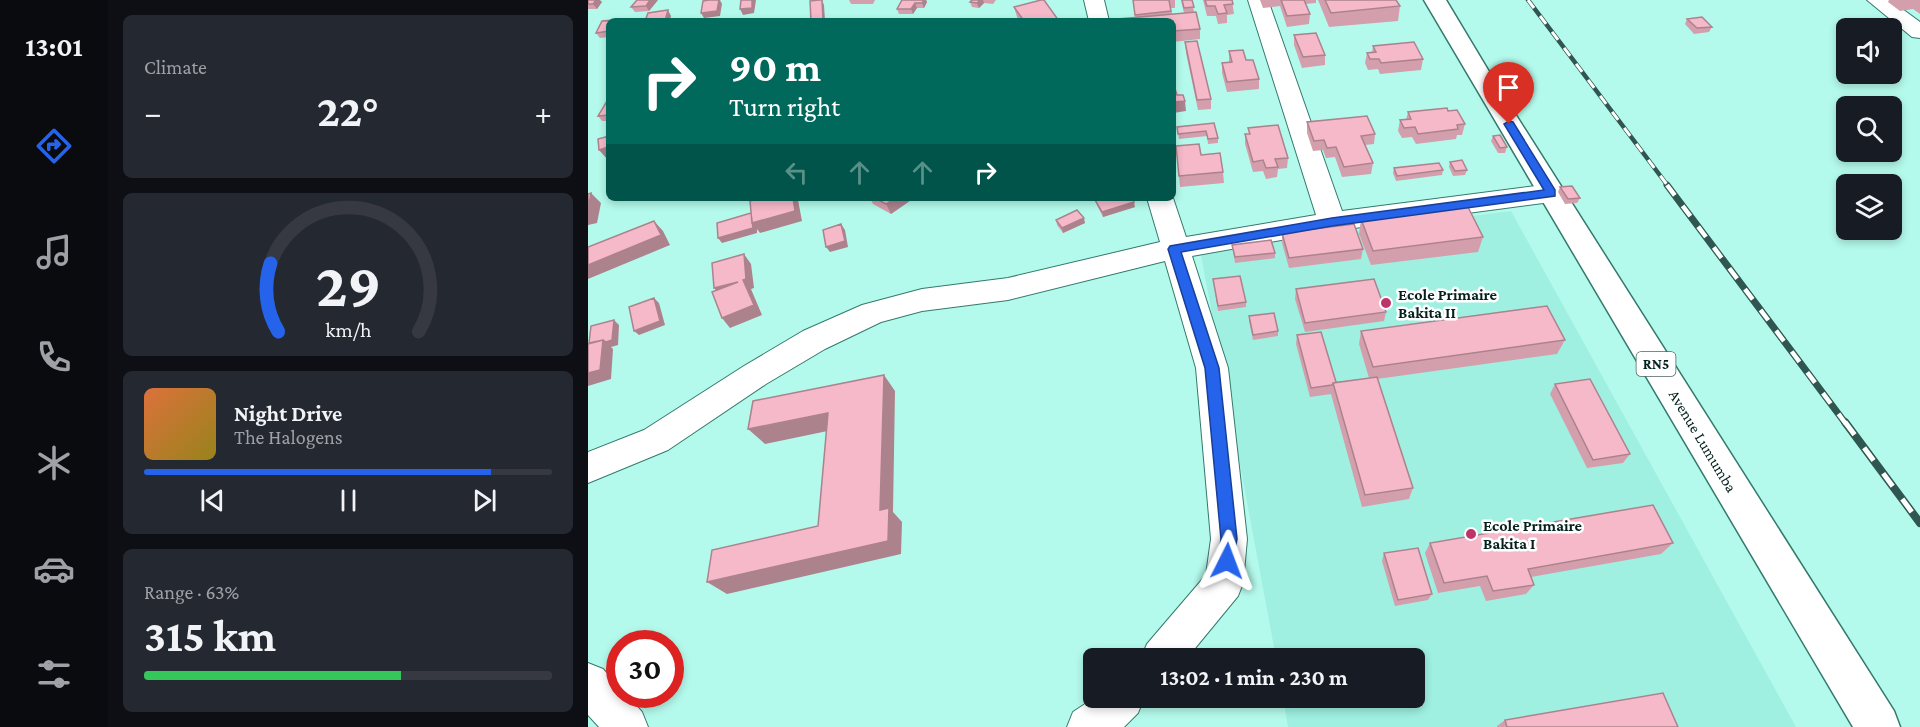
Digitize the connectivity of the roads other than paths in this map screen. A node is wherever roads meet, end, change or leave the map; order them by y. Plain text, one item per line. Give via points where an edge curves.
1 (1094, 0) edge
2 (1258, 0) edge
3 (1435, 0) edge
4 (1877, 0) edge
5 (1098, 18) edge
6 (1920, 32) edge
7 (1551, 193) junction
8 (1161, 201) edge
9 (1332, 222) junction
10 (1174, 249) junction
11 (588, 468) edge
12 (1169, 648) edge
13 (588, 684) edge
14 (1113, 708) edge
15 (627, 727) edge
16 (1088, 727) edge
17 (1878, 727) edge

1 - 5 street
2 - 9 street
3 - 7 highway, Avenue Lumumba / RN5
4 - 6 street
7 - 9 street
7 - 17 highway, Avenue Lumumba / RN5
8 - 10 street
9 - 10 street
10 - 11 street via 1008,289 922,300 873,313 814,340 754,375 656,440
10 - 12 street via 1212,368 1229,539 1224,582
13 - 15 street
14 - 16 street

